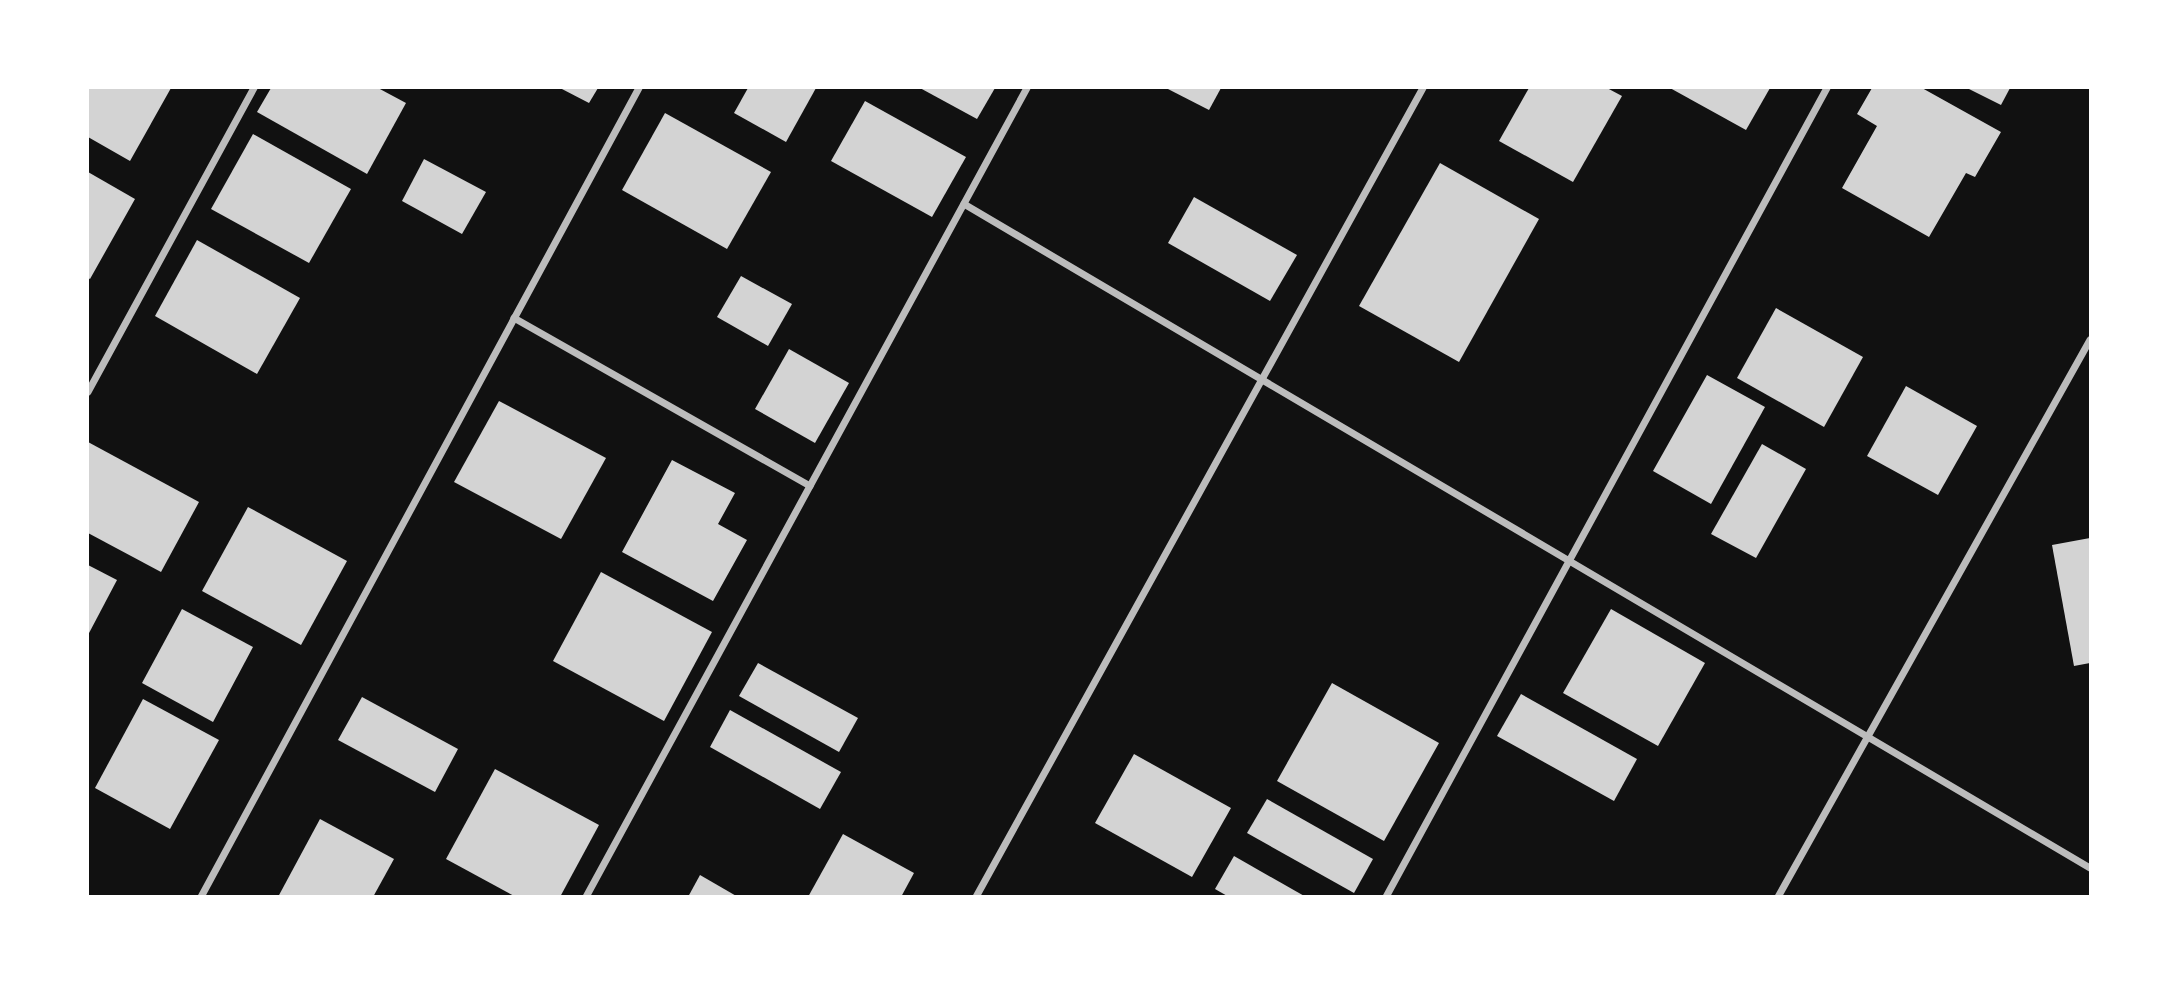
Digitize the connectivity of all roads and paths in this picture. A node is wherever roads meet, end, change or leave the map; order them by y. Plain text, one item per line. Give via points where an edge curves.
1 (254, 88) edge
2 (639, 88) edge
3 (1027, 88) edge
4 (1423, 88) edge
5 (1827, 88) edge
6 (964, 204) junction
7 (514, 318) junction
8 (2091, 340) edge
9 (1262, 379) junction
10 (88, 392) edge
11 (810, 486) junction
12 (1569, 561) junction
13 (1868, 737) junction
14 (2091, 868) edge
15 (201, 897) edge
16 (586, 897) edge
17 (976, 897) edge
18 (1386, 897) edge
19 (1778, 897) edge

1 - 10 street
2 - 7 street
3 - 6 street
4 - 9 street
5 - 12 street
6 - 9 street
6 - 11 street
7 - 11 street
7 - 15 street
8 - 13 street
9 - 12 street
9 - 17 street
11 - 16 street
12 - 13 street
12 - 18 street
13 - 14 street
13 - 19 street

